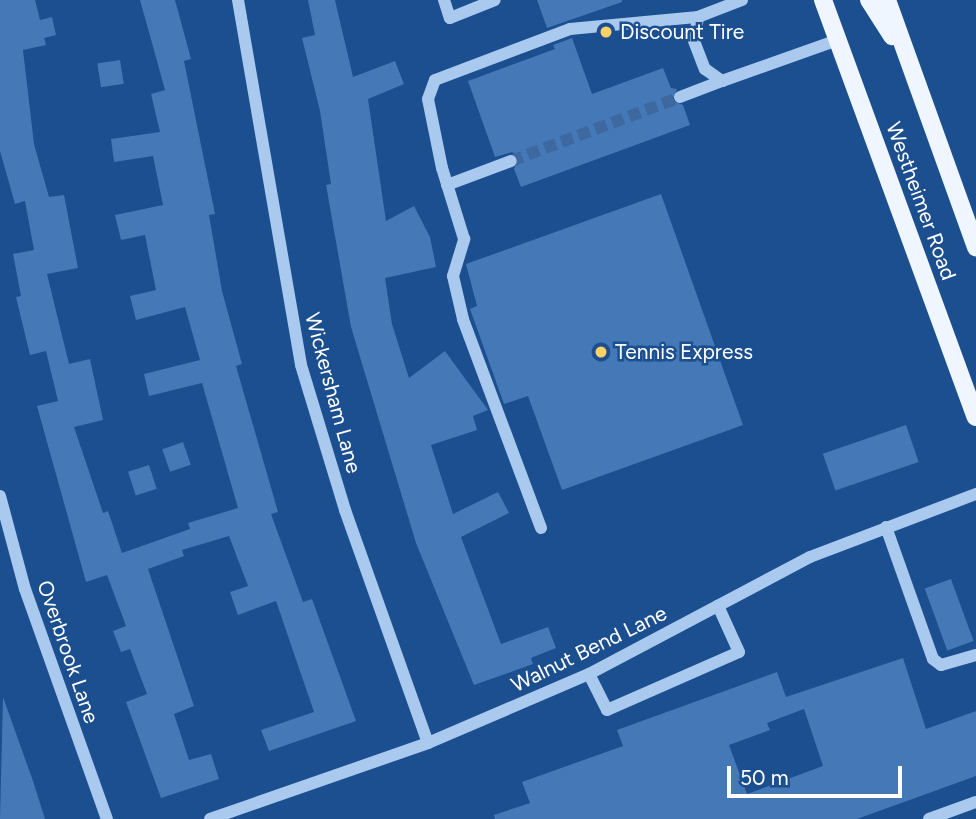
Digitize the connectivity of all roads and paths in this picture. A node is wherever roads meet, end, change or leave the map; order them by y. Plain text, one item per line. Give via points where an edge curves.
1 (238, 0) edge
2 (444, 0) edge
3 (495, 0) edge
4 (743, 0) edge
5 (823, 0) edge
6 (869, 0) edge
7 (887, 0) edge
8 (698, 17) junction
9 (838, 40) junction
10 (910, 66) junction
11 (722, 81) junction
12 (680, 97) tunnel mouth
13 (511, 161) tunnel mouth
14 (447, 185) junction
15 (976, 247) edge
16 (976, 417) edge
17 (976, 494) edge
18 (0, 496) edge
19 (886, 527) junction
20 (541, 528) dead end
21 (718, 606) junction
22 (976, 655) edge
23 (589, 674) junction
24 (428, 743) junction
25 (976, 802) edge
26 (107, 819) edge
27 (210, 819) edge
28 (929, 819) edge

1 - 24 street, Wickersham Lane via 301,365 345,510
2 - 3 street via 450,18
4 - 8 street
5 - 9 main road, Westheimer Road
6 - 10 main road
7 - 10 main road, Westheimer Road
8 - 11 street via 694,41 705,69
8 - 14 street via 570,29 435,80 428,99
9 - 11 street
9 - 16 main road, Westheimer Road
10 - 15 main road, Westheimer Road
11 - 12 street
13 - 14 street
14 - 20 street via 464,239 453,276 463,319
17 - 19 street, Walnut Bend Lane
18 - 26 street, Overbrook Lane via 25,589
19 - 21 street, Walnut Bend Lane via 810,557
19 - 22 street via 933,659 941,665
21 - 23 street, Walnut Bend Lane
21 - 23 street via 739,652 607,710
23 - 24 street, Walnut Bend Lane
24 - 27 street, Walnut Bend Lane
25 - 28 street

